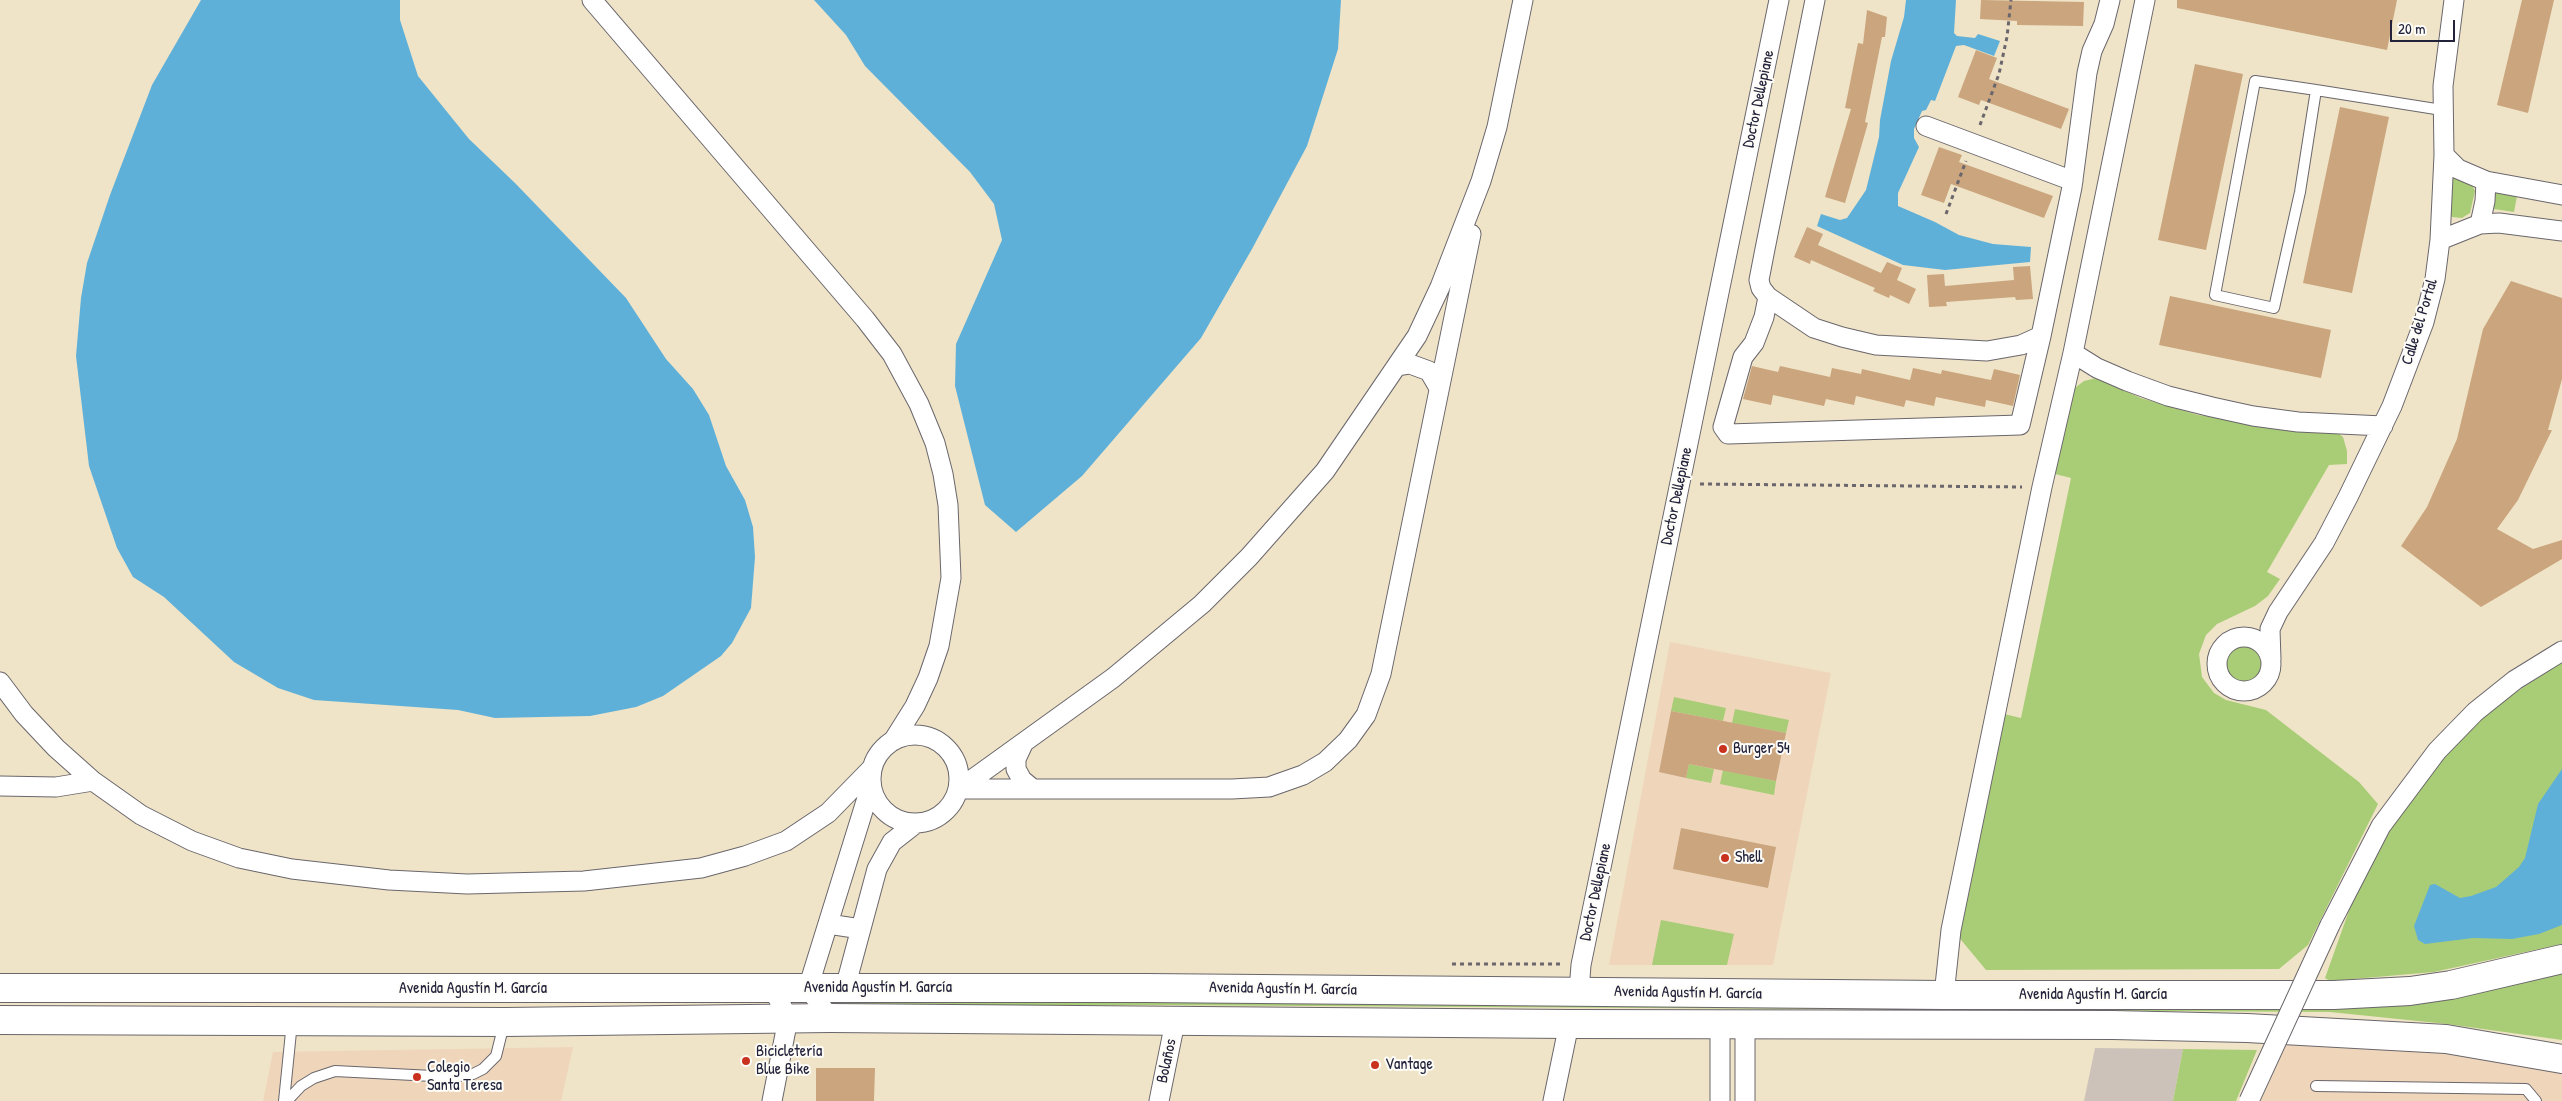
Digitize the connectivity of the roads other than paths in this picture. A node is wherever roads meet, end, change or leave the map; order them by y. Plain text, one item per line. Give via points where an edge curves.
1 (592, 0) edge
2 (1524, 0) edge
3 (1779, 0) edge
4 (1815, 0) edge
5 (2110, 0) edge
6 (2145, 0) edge
7 (2454, 0) edge
8 (2316, 90) junction
9 (2442, 110) junction
10 (1926, 126) dead end
11 (2444, 155) junction
12 (1481, 181) junction
13 (2073, 181) junction
14 (2486, 182) junction
15 (2562, 195) edge
16 (2480, 224) junction
17 (2562, 231) edge
18 (2440, 240) junction
19 (1768, 297) junction
20 (2041, 336) junction
21 (2073, 353) junction
22 (1398, 366) junction
23 (1439, 388) junction
24 (2383, 426) junction
25 (2278, 612) junction
26 (2240, 636) junction
27 (2562, 650) edge
28 (2271, 660) junction
29 (0, 682) edge
30 (893, 741) junction
31 (1023, 744) junction
32 (871, 777) junction
33 (93, 781) junction
34 (0, 786) edge
35 (959, 789) junction
36 (1033, 789) junction
37 (915, 824) junction
38 (828, 924) junction
39 (861, 930) junction
40 (2562, 959) edge
41 (0, 988) edge
42 (773, 988) junction
43 (808, 988) junction
44 (846, 988) junction
45 (1579, 992) junction
46 (1944, 996) junction
47 (830, 1018) junction
48 (788, 1019) junction
49 (0, 1020) edge
50 (292, 1021) junction
51 (505, 1022) junction
52 (1176, 1022) junction
53 (1733, 1023) junction
54 (1569, 1024) junction
55 (2562, 1059) edge
56 (2316, 1086) dead end
57 (286, 1101) edge
58 (772, 1101) edge
59 (1159, 1101) edge
60 (1553, 1101) edge
61 (1720, 1101) edge
62 (1745, 1101) edge
63 (2249, 1101) edge
64 (2536, 1101) edge

1 - 30 street via 865,319 892,354 919,404 935,443 948,505 951,578 939,646 928,678
2 - 12 street via 1497,127
3 - 45 street, Doctor Dellepiane via 1581,966
4 - 19 street via 1759,280 1760,288
5 - 13 street via 2090,58
6 - 21 street
7 - 9 street, Calle del Portal
8 - 8 lane via 2255,81 2215,295 2274,308 2300,192
8 - 9 lane
9 - 11 street, Calle del Portal
10 - 13 street
11 - 14 street via 2458,169
11 - 18 street, Calle del Portal
12 - 22 street via 1440,287 1417,336
12 - 23 street
13 - 20 street
14 - 15 street
14 - 16 street
16 - 17 street via 2499,222
16 - 18 street
18 - 24 street, Calle del Portal via 2435,279 2424,322
19 - 20 street via 1814,328 1876,344 1987,351 2021,345
19 - 20 street via 1754,343 1743,357 1723,426 1728,434 2020,425
21 - 24 street via 2127,381 2212,407 2298,422
21 - 46 street via 2042,487 1951,930
22 - 23 street via 1420,366 1429,371
22 - 31 street via 1325,471 1242,564 1202,604 1113,678
23 - 36 street via 1381,674 1366,715 1348,740 1325,762 1269,787
24 - 25 street, Calle del Portal via 2324,543
25 - 26 street via 2264,626
25 - 28 street via 2270,629
26 - 28 street via 2249,636 2264,645
26 - 28 street via 2224,644 2218,652 2217,670 2227,685 2235,690 2253,690 2267,678
27 - 63 street, bridge via 2515,680 2474,712 2437,751 2381,826 2330,925
29 - 33 street via 24,714
30 - 32 street via 883,748
30 - 35 street via 906,735 935,739 956,760 960,774
31 - 35 street
31 - 36 street via 1016,759 1016,769 1022,780
32 - 33 street via 786,841 700,868 584,881 467,884 389,880 302,870 239,858 192,841 140,815
32 - 37 street via 874,797 891,816
32 - 38 street
33 - 34 street via 56,787
35 - 36 street
35 - 37 street via 943,814
37 - 39 street via 892,842 877,869
38 - 39 street
38 - 43 street
39 - 44 street
40 - 46 main road, Avenida Agustín M. García via 2451,985 2370,994
41 - 42 main road, Avenida Agustín M. García
42 - 43 main road, Avenida Agustín M. García
42 - 48 street
43 - 44 main road, Avenida Agustín M. García
43 - 47 street
44 - 45 main road, Avenida Agustín M. García
45 - 46 main road, Avenida Agustín M. García
47 - 48 main road, Avenida Agustín M. García
47 - 52 main road, Avenida Agustín M. García
48 - 51 main road, Avenida Agustín M. García
48 - 58 street
49 - 50 main road, Avenida Agustín M. García
50 - 51 main road, Avenida Agustín M. García
50 - 57 lane
51 - 57 lane via 496,1056 473,1074 452,1077 335,1071 314,1078
52 - 54 main road, Avenida Agustín M. García
52 - 59 street, Bolaños
53 - 54 main road, Avenida Agustín M. García
53 - 55 main road, Avenida Agustín M. García via 2247,1028 2446,1038
53 - 61 street
53 - 62 street
54 - 60 street
56 - 64 lane via 2526,1089

